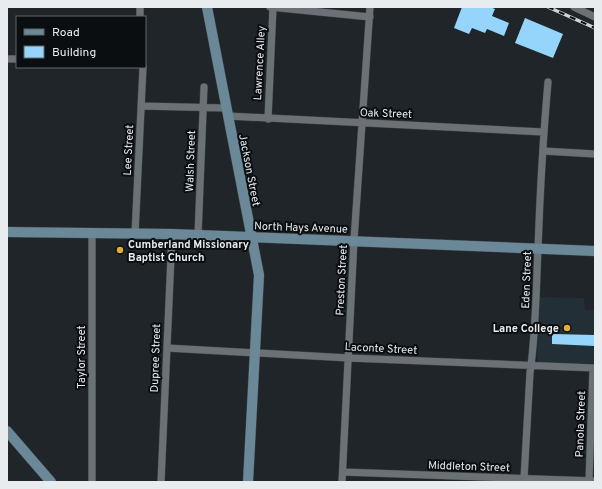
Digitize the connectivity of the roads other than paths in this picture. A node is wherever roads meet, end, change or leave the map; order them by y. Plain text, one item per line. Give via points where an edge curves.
1 (271, 7) edge
2 (370, 7) edge
3 (574, 7) edge
4 (208, 12) edge
5 (370, 17) junction
6 (595, 17) edge
7 (143, 68) edge
8 (548, 82) dead end
9 (204, 87) dead end
10 (141, 106) junction
11 (203, 108) junction
12 (227, 112) junction
13 (268, 119) junction
14 (362, 124) junction
15 (544, 132) junction
16 (542, 151) junction
17 (595, 154) edge
18 (7, 232) edge
19 (92, 233) junction
20 (135, 234) junction
21 (172, 234) junction
22 (198, 235) junction
23 (251, 238) junction
24 (354, 240) junction
25 (538, 248) junction
26 (595, 251) edge
27 (167, 348) junction
28 (255, 352) junction
29 (349, 358) junction
30 (531, 366) junction
31 (594, 368) edge
32 (7, 431) edge
33 (343, 472) junction
34 (524, 478) junction
35 (419, 479) edge
36 (498, 480) edge
37 (592, 481) edge
38 (51, 482) edge
39 (92, 482) edge
40 (162, 482) edge
41 (248, 482) edge
42 (342, 482) edge

1 - 5 street
1 - 13 street, Lawrence Alley
2 - 5 street, Preston Street
3 - 6 street
4 - 12 street, Jackson Street
5 - 14 street, Preston Street
7 - 10 street, Lee Street
8 - 15 street, Eden Street
9 - 11 street, Walsh Street
10 - 11 street, Oak Street
10 - 20 street, Lee Street
11 - 12 street, Oak Street
11 - 22 street, Walsh Street
12 - 13 street, Oak Street
12 - 23 street, Jackson Street
13 - 14 street, Oak Street
14 - 15 street, Oak Street
14 - 24 street, Preston Street
15 - 16 street, Eden Street
16 - 17 street
16 - 25 street, Eden Street
18 - 19 street, North Hays Avenue
19 - 20 street, North Hays Avenue
19 - 39 street, Taylor Street
20 - 21 street, North Hays Avenue
21 - 22 street, North Hays Avenue
21 - 27 street, Dupree Street
22 - 23 street, North Hays Avenue
23 - 24 street, North Hays Avenue
23 - 28 street, Jackson Street via 259,275
24 - 25 street, North Hays Avenue
24 - 29 street, Preston Street
25 - 26 street, North Hays Avenue
25 - 30 street, Eden Street
27 - 28 street, Laconte Street
27 - 40 street, Dupree Street
28 - 29 street, Laconte Street
28 - 41 street, Jackson Street
29 - 30 street, Laconte Street
29 - 33 street, Preston Street
30 - 31 street, Laconte Street
30 - 34 street, Eden Street
31 - 37 street, Panola Street
32 - 38 street
33 - 35 street, Middleton Street
33 - 42 street, Preston Street
34 - 36 street, Middleton Street
34 - 37 street, Middleton Street
35 - 36 street, Middleton Street

